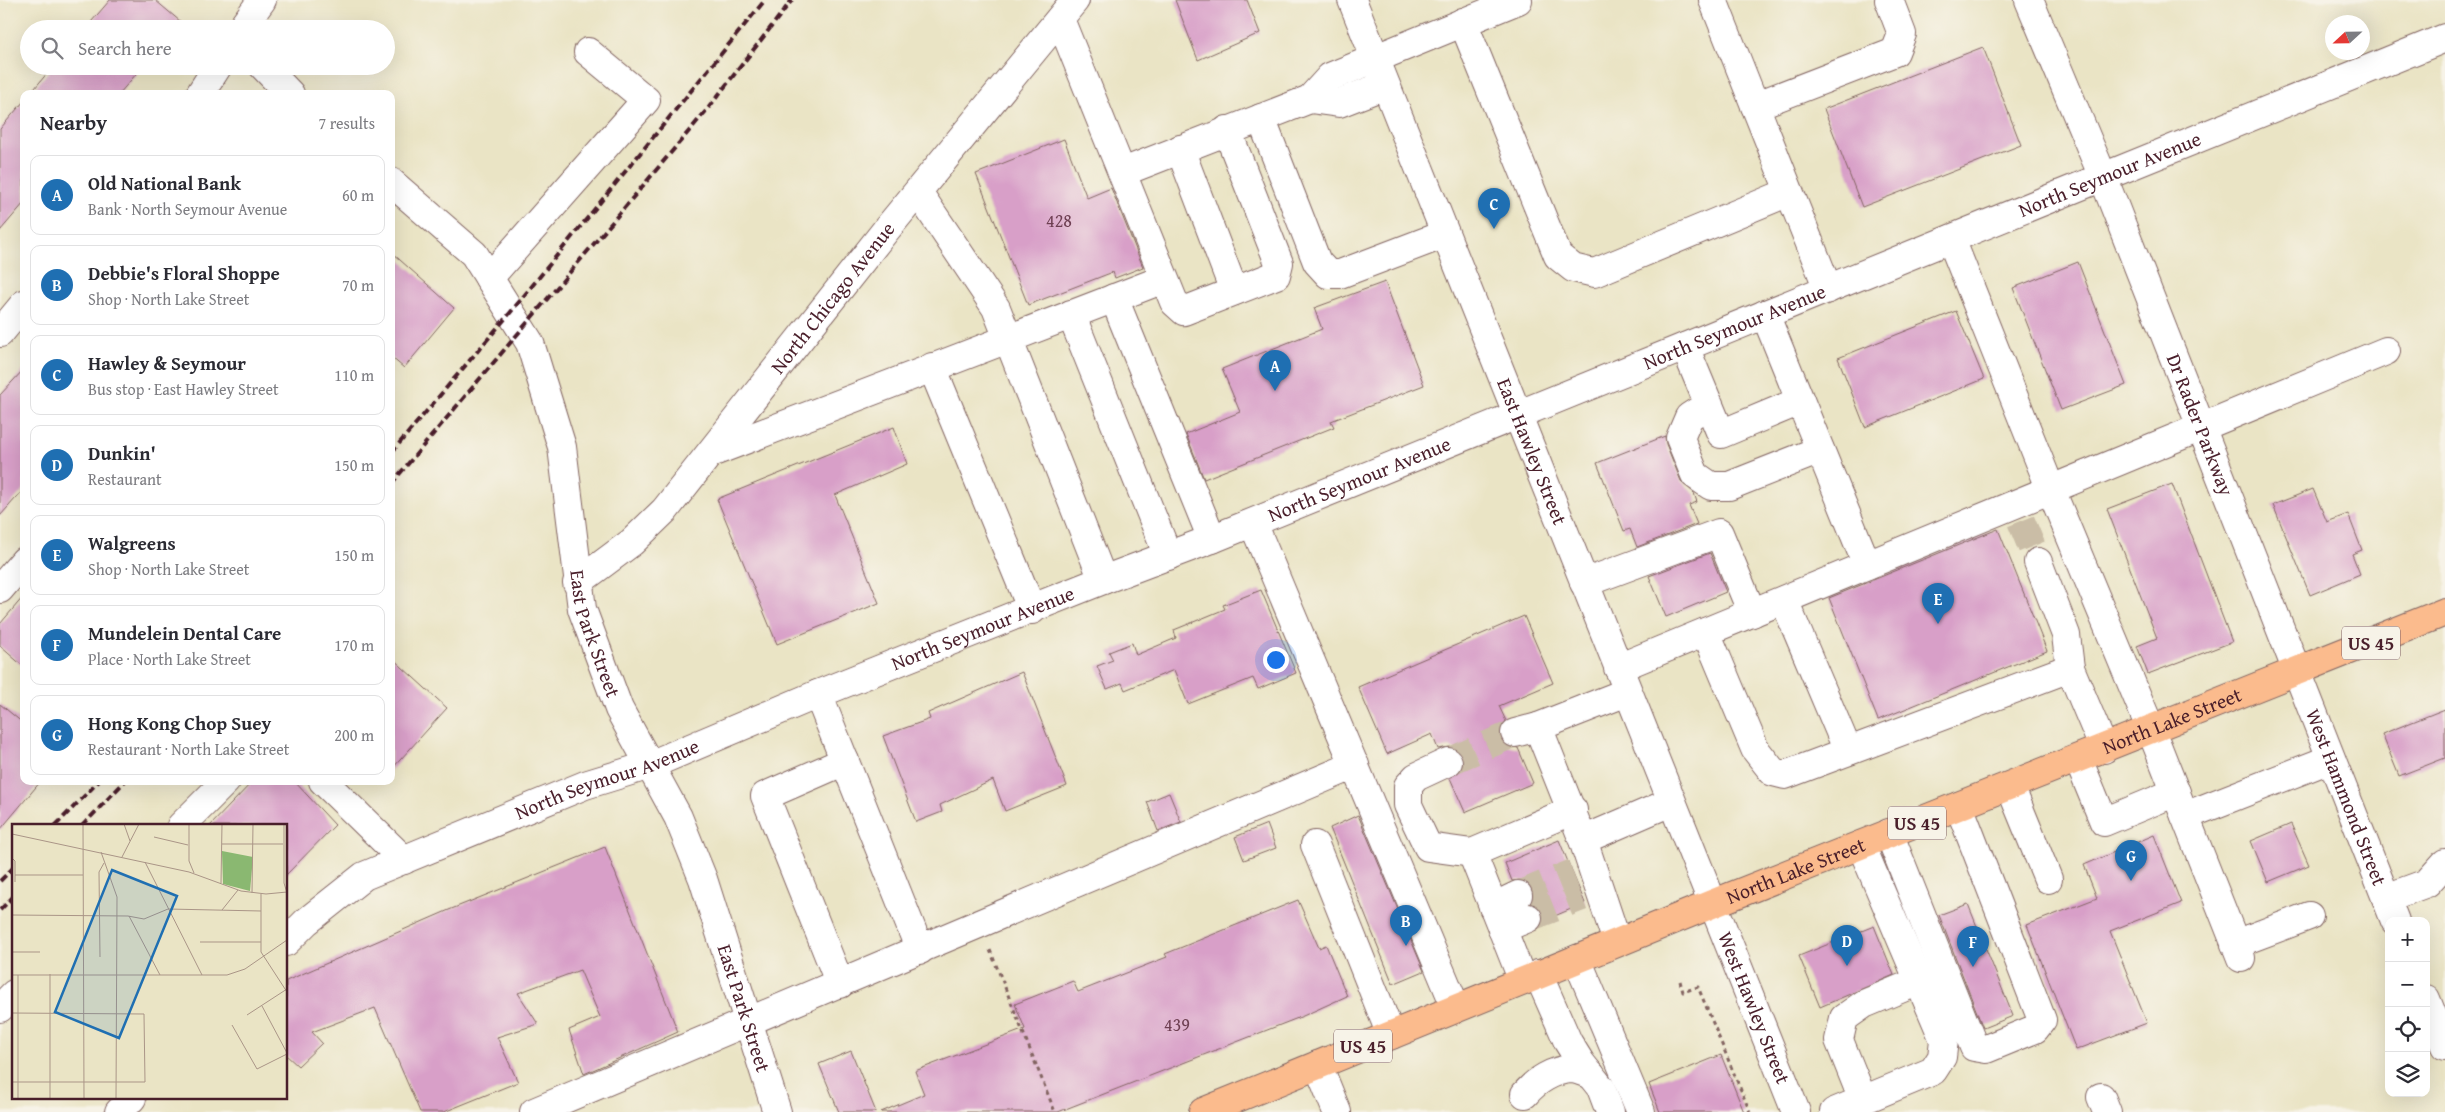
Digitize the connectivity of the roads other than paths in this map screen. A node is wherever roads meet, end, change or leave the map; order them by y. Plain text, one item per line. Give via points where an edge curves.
1 (262, 0) edge
2 (1352, 0) edge
3 (1518, 0) edge
4 (1713, 0) edge
5 (1889, 0) edge
6 (2029, 0) edge
7 (1068, 10) edge
8 (242, 20) edge
9 (1463, 22) junction
10 (2445, 38) edge
11 (588, 52) dead end
12 (1375, 58) junction
13 (212, 75) edge
14 (272, 75) edge
15 (1386, 84) junction
16 (203, 90) edge
17 (286, 90) edge
18 (1310, 99) junction
19 (1755, 106) junction
20 (1261, 118) junction
21 (1227, 130) junction
22 (1180, 149) junction
23 (1123, 172) junction
24 (2103, 177) junction
25 (395, 185) edge
26 (918, 192) junction
27 (1790, 192) junction
28 (1445, 234) junction
29 (1952, 239) junction
30 (489, 278) junction
31 (1164, 279) junction
32 (1828, 289) junction
33 (1234, 291) junction
34 (1114, 298) junction
35 (20, 309) edge
36 (1071, 314) junction
37 (1765, 314) junction
38 (0, 333) edge
39 (1008, 339) junction
40 (1685, 347) junction
41 (2386, 352) dead end
42 (932, 368) junction
43 (1800, 401) junction
44 (1709, 404) junction
45 (1517, 415) junction
46 (2200, 428) junction
47 (1820, 450) junction
48 (710, 453) junction
49 (2051, 490) junction
50 (1253, 522) junction
51 (1212, 540) junction
52 (1168, 556) junction
53 (2038, 562) tunnel mouth
54 (1867, 565) junction
55 (20, 566) edge
56 (1103, 580) junction
57 (577, 583) junction
58 (1584, 583) junction
59 (0, 589) edge
60 (1784, 600) junction
61 (1032, 610) junction
62 (2445, 612) edge
63 (1752, 613) junction
64 (1706, 632) junction
65 (2070, 668) junction
66 (2296, 673) junction
67 (1623, 680) junction
68 (818, 694) junction
69 (2151, 730) junction
70 (2104, 749) junction
71 (1848, 751) junction
72 (2078, 759) junction
73 (2330, 759) junction
74 (845, 761) junction
75 (1448, 762) tunnel mouth
76 (650, 765) junction
77 (1355, 765) junction
78 (222, 785) edge
79 (327, 785) edge
80 (2010, 786) junction
81 (1671, 802) junction
82 (2181, 804) junction
83 (1959, 806) junction
84 (1573, 810) junction
85 (183, 824) edge
86 (1889, 834) junction
87 (1315, 845) dead end
88 (1861, 845) junction
89 (1472, 853) junction
90 (404, 860) junction
91 (2445, 863) edge
92 (1585, 873) junction
93 (2048, 879) dead end
94 (1712, 904) junction
95 (1523, 907) tunnel mouth
96 (2391, 910) edge
97 (2309, 916) dead end
98 (1498, 918) junction
99 (288, 940) edge
100 (1617, 942) junction
101 (920, 950) junction
102 (1577, 959) junction
103 (1531, 978) junction
104 (1919, 981) junction
105 (840, 984) junction
106 (12, 996) edge
107 (2429, 1007) edge
108 (0, 1008) edge
109 (1456, 1008) junction
110 (749, 1023) junction
111 (1390, 1035) junction
112 (2445, 1046) edge
113 (1318, 1065) junction
114 (1591, 1075) junction
115 (1525, 1094) dead end
116 (130, 1100) edge
117 (1863, 1100) junction
118 (567, 1106) edge
119 (119, 1112) edge
120 (534, 1112) edge
121 (777, 1112) edge
122 (1203, 1112) edge
123 (1337, 1112) edge
124 (1610, 1112) edge
125 (1641, 1112) edge
126 (1796, 1112) edge
127 (1834, 1112) edge

1 - 8 street
2 - 12 street, East Hawley Street
3 - 9 street
4 - 19 street
5 - 19 street via 1902,34 1895,52
6 - 24 street, Dr Rader Parkway
7 - 23 street
7 - 26 street, North Chicago Avenue
9 - 12 street
9 - 27 street via 1558,256 1573,268 1594,273
10 - 24 street, North Seymour Avenue
11 - 30 street via 646,100
12 - 15 street, East Hawley Street
12 - 18 street via 1330,77
13 - 16 street
14 - 17 street
15 - 18 street via 1339,103
15 - 28 street, East Hawley Street
18 - 20 street
19 - 27 street
20 - 21 street
20 - 28 street via 1318,262 1328,274 1340,274
21 - 22 street
21 - 33 street via 1279,263 1276,275
22 - 23 street
22 - 33 street
23 - 31 street
24 - 29 street, North Seymour Avenue
24 - 46 street, Dr Rader Parkway
25 - 30 street, East Park Street via 474,254
26 - 39 street via 996,308
26 - 48 street, North Chicago Avenue
27 - 32 street
28 - 45 street, East Hawley Street
29 - 32 street, North Seymour Avenue
29 - 49 street
30 - 57 street, East Park Street via 530,344 562,447
31 - 33 street via 1174,302 1184,311
31 - 34 street
32 - 37 street, North Seymour Avenue
34 - 36 street
34 - 51 street
35 - 38 street
36 - 39 street
36 - 52 street
37 - 40 street, North Seymour Avenue
37 - 43 street
39 - 42 street
39 - 56 street
40 - 44 street
40 - 45 street, North Seymour Avenue
41 - 46 street
42 - 48 street
42 - 61 street
43 - 44 street via 1721,434
43 - 47 street
44 - 47 street via 1689,417 1680,438 1695,475 1711,486 1729,486
45 - 50 street, North Seymour Avenue
45 - 58 street, East Hawley Street
46 - 49 street
46 - 66 street, Dr Rader Parkway
47 - 54 street
48 - 57 street, North Chicago Avenue via 632,542
49 - 54 street via 2018,513
49 - 69 street
50 - 51 street, North Seymour Avenue
50 - 77 street
51 - 52 street, North Seymour Avenue
52 - 56 street, North Seymour Avenue
53 - 65 street via 2066,635
54 - 60 street
55 - 59 street
56 - 61 street, North Seymour Avenue
57 - 76 street, East Park Street via 582,609 619,709
58 - 63 street via 1719,533
58 - 67 street, East Hawley Street
60 - 63 street
60 - 71 street
61 - 68 street, North Seymour Avenue
62 - 66 main road, North Lake Street / US 45
63 - 64 street
64 - 67 street
64 - 71 street via 1755,749 1772,772 1785,775
65 - 70 street
65 - 71 street
66 - 69 main road, North Lake Street / US 45
66 - 73 street, West Hammond Street
67 - 81 street, East Hawley Street
67 - 84 street via 1527,730
68 - 74 street
68 - 76 street, North Seymour Avenue
69 - 70 main road, North Lake Street / US 45
69 - 82 street
70 - 72 main road, North Lake Street / US 45
72 - 80 main road, North Lake Street / US 45
72 - 82 street via 2104,822
73 - 82 street
73 - 96 street, West Hammond Street
74 - 101 street
74 - 105 street via 765,796
75 - 89 street via 1416,777 1408,786 1408,805 1428,847
76 - 90 street, North Seymour Avenue via 585,785
76 - 110 street, East Park Street via 678,817 703,879
77 - 101 street
77 - 109 street
78 - 85 street
79 - 90 street
80 - 83 main road, North Lake Street / US 45
80 - 93 street
81 - 92 street
81 - 94 street, East Hawley Street
82 - 97 street via 2238,951
83 - 86 main road, North Lake Street / US 45
83 - 86 street via 2042,1020 2035,1029 1986,1048 1974,1047
84 - 89 street
84 - 92 street
86 - 88 main road, North Lake Street / US 45
87 - 111 street
88 - 94 main road, North Lake Street / US 45
88 - 104 street
89 - 98 street
90 - 99 street, North Seymour Avenue via 364,876
91 - 96 street via 2427,883
92 - 100 street
94 - 100 main road, North Lake Street / US 45
94 - 126 street, West Hawley Street
95 - 98 street
98 - 103 street
100 - 102 main road, North Lake Street / US 45
101 - 105 street
102 - 103 main road, North Lake Street / US 45
102 - 125 street
103 - 109 main road, North Lake Street / US 45
103 - 114 street
104 - 117 street via 1864,1004 1844,1018 1839,1040
104 - 117 street via 1944,1040 1942,1057 1933,1071
105 - 110 street
106 - 108 street
107 - 112 street
109 - 111 main road, North Lake Street / US 45
110 - 118 street
110 - 121 street, East Park Street
111 - 113 main road, North Lake Street / US 45
113 - 122 main road, North Lake Street / US 45
113 - 123 street
114 - 115 street via 1572,1069 1556,1072 1535,1082
114 - 124 street via 1601,1088
116 - 119 street
117 - 127 street
118 - 120 street

